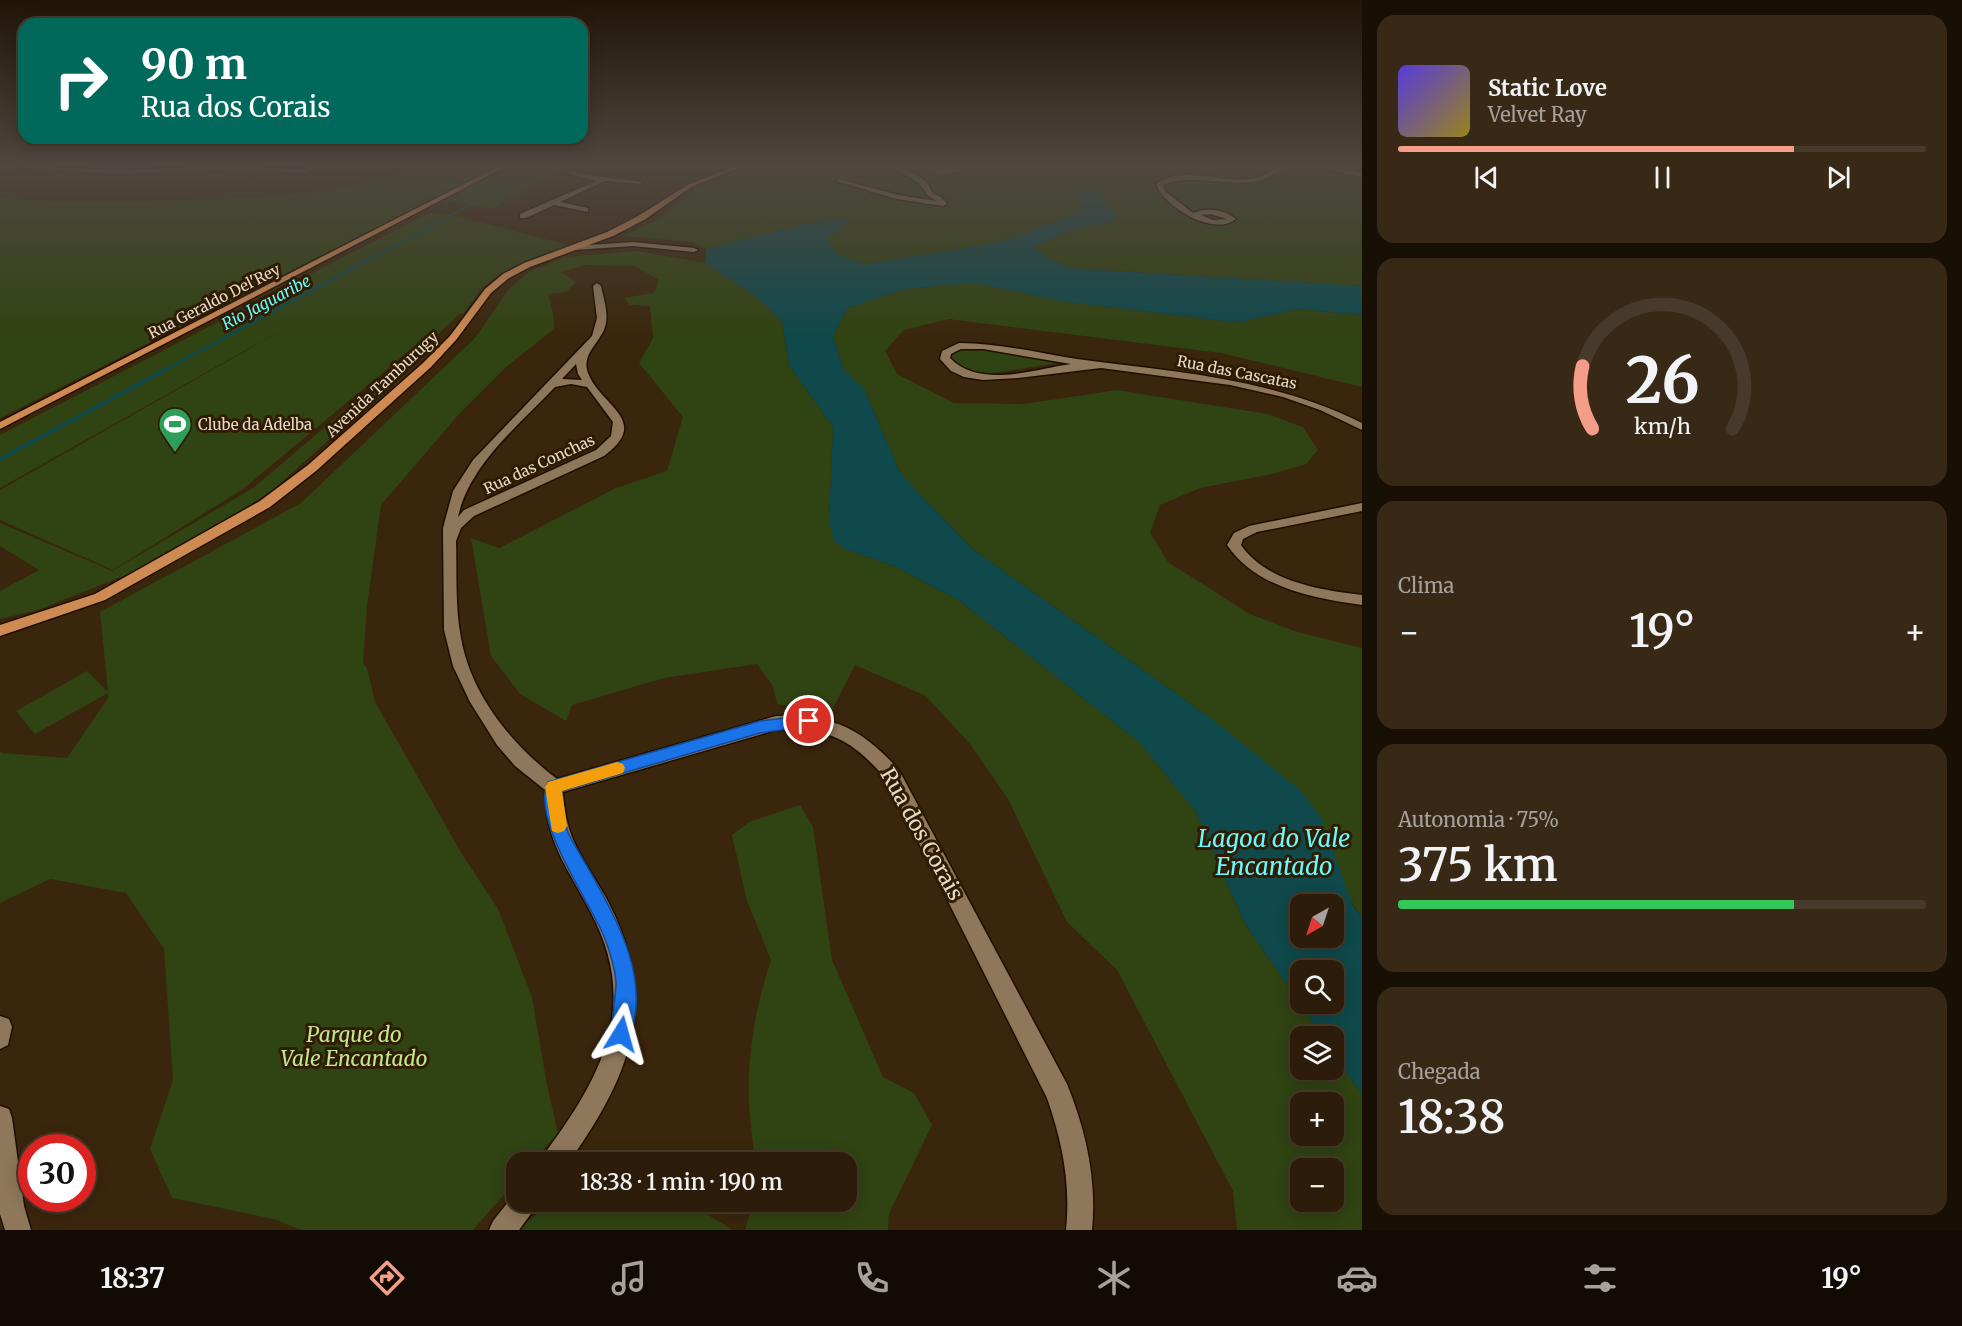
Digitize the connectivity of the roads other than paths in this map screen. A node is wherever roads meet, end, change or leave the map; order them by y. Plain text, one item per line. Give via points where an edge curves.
1 (393, 223) edge
2 (630, 223) edge
3 (575, 248) junction
4 (694, 250) dead end
5 (597, 286) dead end
6 (589, 346) junction
7 (1065, 364) junction
8 (551, 384) junction
9 (590, 384) junction
10 (1342, 412) junction
11 (1362, 415) edge
12 (0, 426) edge
13 (1362, 427) edge
14 (461, 489) junction
15 (493, 502) junction
16 (1362, 508) edge
17 (449, 539) junction
18 (1362, 600) edge
19 (0, 631) edge
20 (554, 787) junction
21 (1, 1027) edge
22 (0, 1037) edge
23 (0, 1118) edge
24 (562, 1152) edge
25 (516, 1212) edge
26 (18, 1230) edge
27 (502, 1230) edge
28 (1079, 1230) edge

1 - 12 main road, Rua Geraldo Del'Rey
2 - 3 main road, Avenida Tamburugy
3 - 4 street via 633,244
3 - 19 main road, Avenida Tamburugy via 527,265 498,282 427,365 312,468 265,504 99,597
5 - 6 street via 602,323
6 - 8 street
6 - 9 street, Rua das Conchas via 581,368
7 - 7 street, Rua das Cascatas via 972,345 951,349 945,359 956,370 981,377
7 - 10 street, Rua das Cascatas via 1198,377 1286,394
8 - 9 street
8 - 14 street via 477,463
9 - 15 street, Rua das Conchas via 619,422 620,431 612,444
10 - 11 street
10 - 13 street, Rua das Cascatas
14 - 15 street via 473,499
14 - 17 street via 449,519
15 - 17 street, Rua das Conchas via 461,519
16 - 18 street via 1254,529 1235,538 1234,545 1245,561 1276,578
17 - 20 street via 453,638 461,667 508,746
20 - 24 street via 560,834 615,939 626,981 625,1017 617,1052 604,1086
20 - 28 street, Rua dos Corais via 776,723 809,721 862,742 893,775 1058,1093 1072,1132 1080,1174
21 - 22 street
23 - 26 street via 11,1206
25 - 27 street

